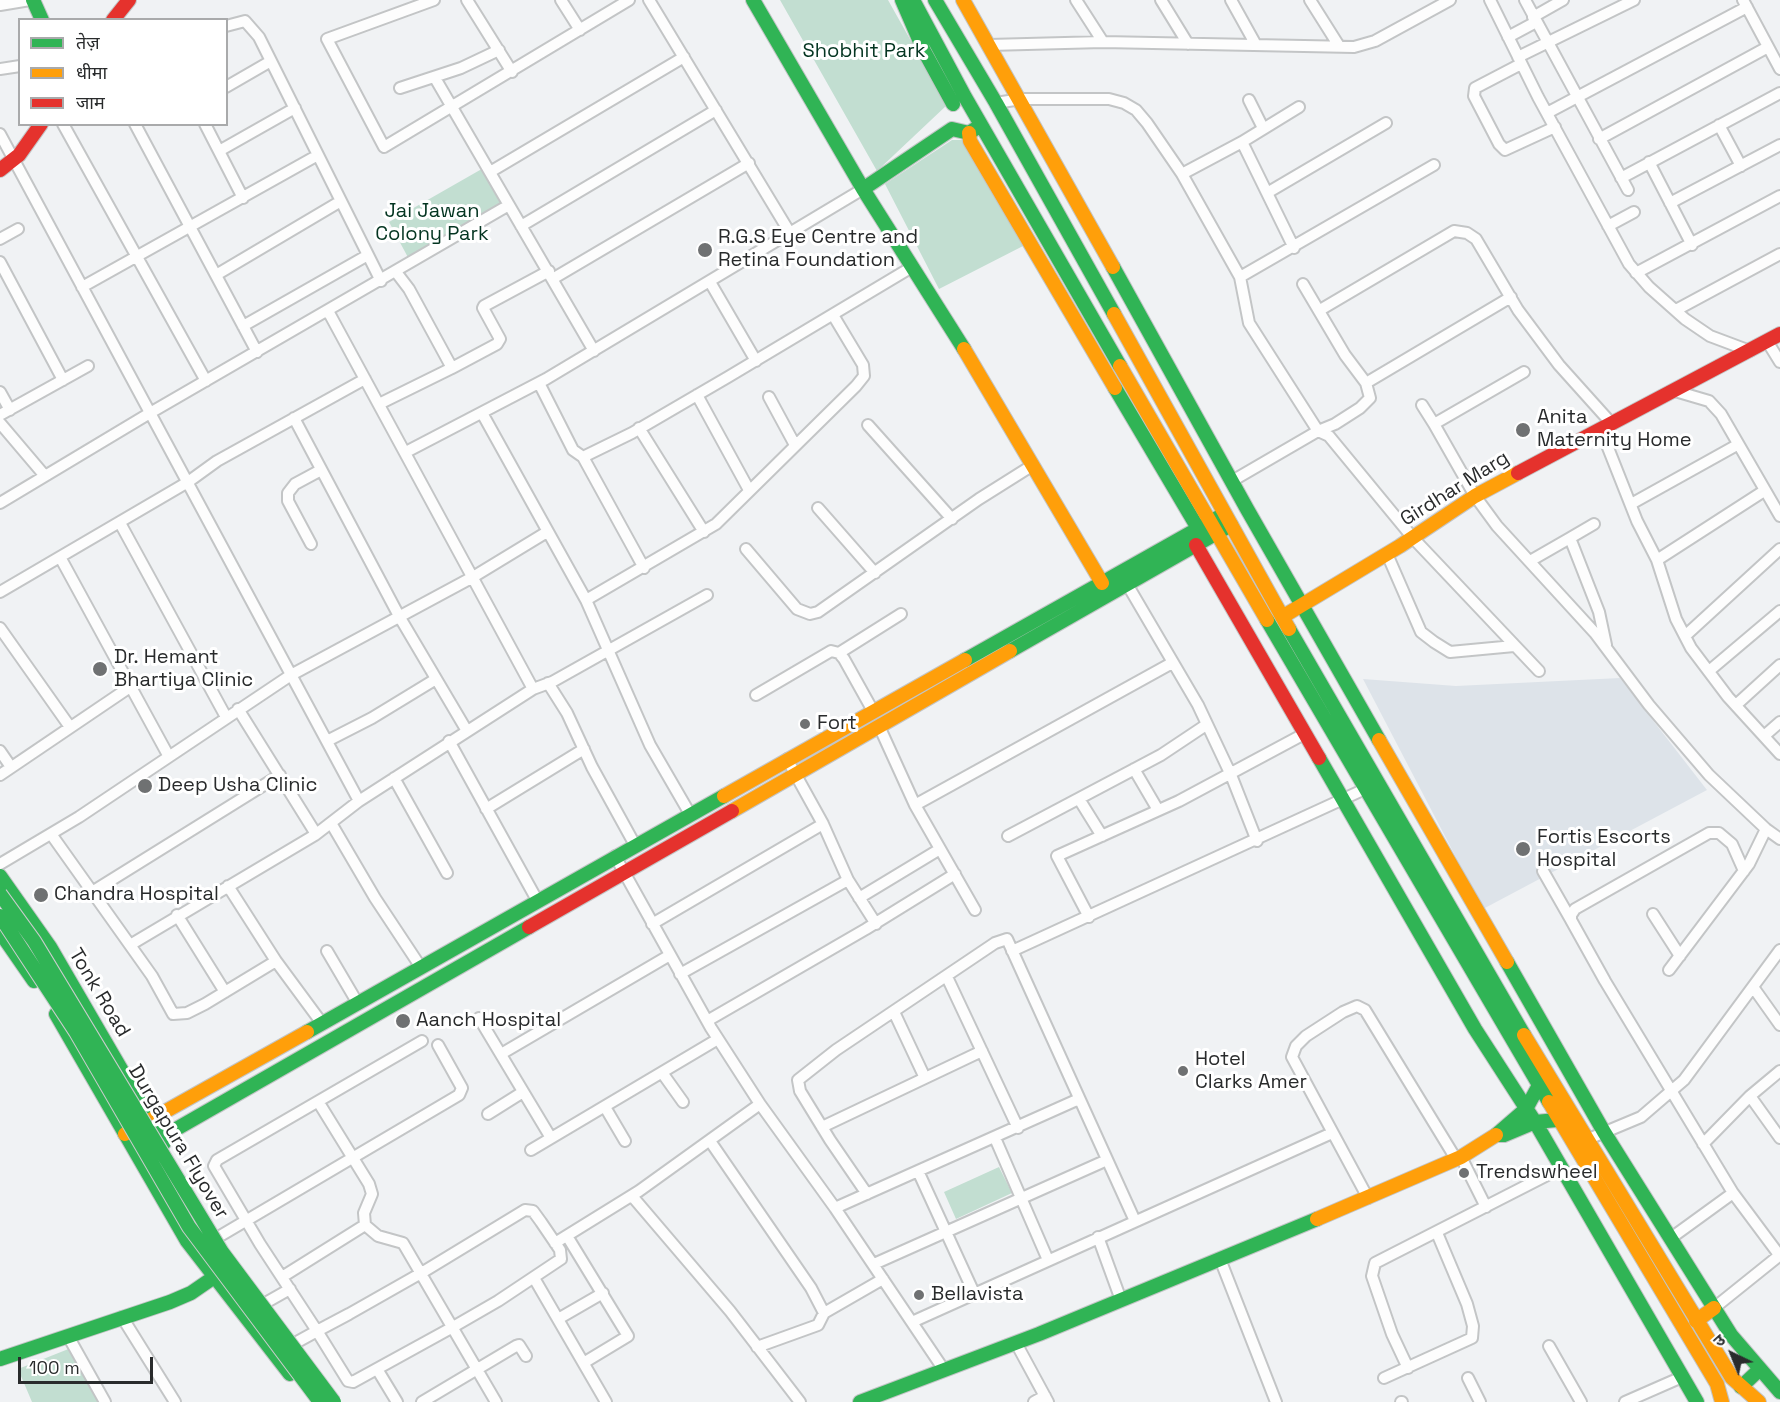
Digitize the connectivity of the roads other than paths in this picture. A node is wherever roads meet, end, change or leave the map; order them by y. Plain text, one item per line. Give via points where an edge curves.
1 (32, 0) edge
2 (129, 0) edge
3 (434, 0) edge
4 (467, 0) edge
5 (561, 0) edge
6 (629, 0) edge
7 (649, 0) edge
8 (753, 0) edge
9 (902, 0) edge
10 (913, 0) edge
11 (935, 0) edge
12 (963, 0) edge
13 (1076, 0) edge
14 (1161, 0) edge
15 (1231, 0) edge
16 (1310, 0) edge
17 (1450, 0) edge
18 (1490, 0) edge
19 (1525, 0) edge
20 (1563, 0) edge
21 (1634, 0) edge
22 (1438, 3) edge
23 (1745, 4) edge
24 (0, 5) edge
25 (41, 18) edge
26 (115, 18) edge
27 (1535, 19) junction
28 (228, 25) edge
29 (922, 29) junction
30 (580, 30) junction
31 (1508, 37) junction
32 (1549, 41) junction
33 (1102, 42) junction
34 (1188, 44) junction
35 (1256, 45) junction
36 (1339, 46) junction
37 (1768, 47) junction
38 (499, 50) junction
39 (993, 51) junction
40 (684, 57) junction
41 (1520, 60) junction
42 (272, 61) junction
43 (18, 66) edge
44 (0, 69) edge
45 (1780, 69) edge
46 (512, 72) junction
47 (435, 78) junction
48 (228, 86) edge
49 (400, 88) dead end
50 (1780, 93) edge
51 (1576, 97) junction
52 (1021, 99) junction
53 (1249, 100) dead end
54 (959, 101) junction
55 (996, 103) junction
56 (1299, 107) dead end
57 (295, 108) junction
58 (452, 109) junction
59 (716, 110) junction
60 (1547, 113) junction
61 (1386, 123) dead end
62 (981, 124) junction
63 (1719, 125) junction
64 (39, 126) edge
65 (64, 126) edge
66 (136, 126) edge
67 (206, 126) edge
68 (1263, 128) junction
69 (1555, 128) junction
70 (952, 129) junction
71 (969, 133) junction
72 (0, 134) edge
73 (1599, 139) junction
74 (1242, 142) junction
75 (1780, 145) edge
76 (219, 151) junction
77 (318, 155) junction
78 (12, 160) junction
79 (1649, 162) junction
80 (749, 164) junction
81 (1434, 165) dead end
82 (1741, 166) junction
83 (0, 170) edge
84 (490, 172) junction
85 (1182, 174) junction
86 (1621, 178) junction
87 (863, 189) junction
88 (1628, 190) dead end
89 (1267, 193) junction
90 (1780, 196) edge
91 (243, 198) junction
92 (340, 201) junction
93 (1670, 203) junction
94 (509, 205) junction
95 (1634, 212) dead end
96 (190, 226) junction
97 (521, 226) junction
98 (1608, 226) junction
99 (18, 229) dead end
100 (790, 233) junction
101 (0, 239) edge
102 (1692, 245) junction
103 (1294, 248) junction
104 (1780, 254) edge
105 (368, 255) junction
106 (135, 257) junction
107 (0, 262) edge
108 (912, 267) junction
109 (396, 272) junction
110 (1636, 273) junction
111 (551, 274) junction
112 (216, 275) junction
113 (1240, 277) junction
114 (381, 281) junction
115 (710, 282) junction
116 (1303, 284) dead end
117 (82, 287) junction
118 (1511, 297) junction
119 (1320, 310) junction
120 (1676, 310) junction
121 (328, 311) junction
122 (832, 315) junction
123 (243, 326) junction
124 (1780, 334) edge
125 (1767, 341) junction
126 (594, 351) junction
127 (257, 352) junction
128 (1745, 353) junction
129 (756, 361) junction
130 (1780, 362) edge
131 (88, 366) dead end
132 (452, 368) junction
133 (1524, 372) dead end
134 (365, 379) junction
135 (63, 380) junction
136 (206, 381) junction
137 (539, 383) junction
138 (1366, 383) junction
139 (1679, 389) junction
140 (0, 392) edge
141 (697, 395) junction
142 (769, 397) dead end
143 (380, 404) junction
144 (1422, 405) dead end
145 (10, 410) junction
146 (150, 412) junction
147 (482, 413) junction
148 (0, 415) edge
149 (294, 418) junction
150 (0, 423) edge
151 (1434, 424) junction
152 (868, 425) dead end
153 (1607, 427) junction
154 (639, 428) junction
155 (1318, 431) junction
156 (795, 445) junction
157 (1737, 445) junction
158 (406, 452) junction
159 (583, 457) junction
160 (1033, 465) junction
161 (321, 470) junction
162 (45, 476) junction
163 (1232, 481) junction
164 (188, 483) junction
165 (749, 490) junction
166 (1764, 491) junction
167 (1475, 496) junction
168 (0, 503) edge
169 (1631, 504) junction
170 (818, 508) dead end
171 (1780, 516) edge
172 (952, 519) junction
173 (1227, 519) junction
174 (120, 523) junction
175 (1594, 524) dead end
176 (547, 532) junction
177 (704, 532) junction
178 (1205, 534) junction
179 (1413, 538) junction
180 (1570, 538) junction
181 (311, 544) dead end
182 (746, 549) dead end
183 (1780, 549) edge
184 (1387, 554) junction
185 (60, 557) junction
186 (1657, 560) junction
187 (1530, 561) junction
188 (644, 568) junction
189 (875, 573) junction
190 (473, 577) junction
191 (1102, 583) junction
192 (1127, 584) junction
193 (0, 592) edge
194 (707, 596) dead end
195 (586, 600) junction
196 (1302, 604) junction
197 (1780, 610) edge
198 (901, 614) dead end
199 (399, 616) junction
200 (1282, 617) junction
201 (0, 628) edge
202 (1685, 636) junction
203 (1514, 646) junction
204 (1606, 649) junction
205 (609, 651) junction
206 (839, 653) junction
207 (1172, 663) junction
208 (1780, 665) edge
209 (1539, 671) dead end
210 (1709, 672) junction
211 (291, 675) junction
212 (436, 679) junction
213 (548, 683) junction
214 (130, 687) junction
215 (533, 689) junction
216 (756, 695) dead end
217 (1736, 705) junction
218 (238, 709) junction
219 (873, 711) junction
220 (226, 717) junction
221 (1780, 722) edge
222 (1206, 725) junction
223 (879, 726) junction
224 (70, 727) junction
225 (467, 731) junction
226 (1304, 734) junction
227 (1764, 736) junction
228 (327, 741) junction
229 (448, 741) junction
230 (584, 749) junction
231 (0, 751) edge
232 (1780, 754) edge
233 (168, 755) junction
234 (787, 759) junction
235 (11, 767) junction
236 (1134, 769) junction
237 (795, 774) junction
238 (0, 775) edge
239 (279, 775) junction
240 (1231, 775) junction
241 (394, 778) junction
242 (1365, 789) junction
243 (1079, 798) junction
244 (1342, 800) junction
245 (359, 801) junction
246 (915, 805) junction
247 (486, 809) junction
248 (1158, 810) junction
249 (690, 814) junction
250 (331, 823) junction
251 (823, 824) junction
252 (1766, 829) junction
253 (51, 834) junction
254 (316, 834) junction
255 (1008, 836) dead end
256 (1102, 836) junction
257 (1780, 839) edge
258 (1257, 841) junction
259 (635, 845) junction
260 (940, 849) junction
261 (615, 856) junction
262 (0, 864) edge
263 (1543, 871) dead end
264 (624, 872) junction
265 (1744, 872) junction
266 (447, 873) dead end
267 (955, 874) junction
268 (0, 876) edge
269 (848, 880) junction
270 (228, 886) junction
271 (92, 892) junction
272 (0, 894) edge
273 (860, 898) junction
274 (537, 900) junction
275 (975, 910) dead end
276 (1653, 914) dead end
277 (177, 915) junction
278 (0, 916) edge
279 (1089, 917) junction
280 (1571, 920) junction
281 (652, 924) junction
282 (876, 924) junction
283 (3, 940) edge
284 (130, 945) junction
285 (1780, 950) edge
286 (327, 951) dead end
287 (1012, 951) junction
288 (670, 955) junction
289 (1680, 956) junction
290 (276, 961) junction
291 (420, 966) junction
292 (1669, 970) dead end
293 (681, 974) junction
294 (947, 977) junction
295 (73, 987) junction
296 (1753, 987) junction
297 (225, 992) junction
298 (48, 1002) junction
299 (357, 1002) junction
300 (894, 1012) junction
301 (479, 1018) dead end
302 (707, 1021) junction
303 (321, 1022) junction
304 (1780, 1025) edge
305 (718, 1039) junction
306 (422, 1041) dead end
307 (438, 1045) dead end
308 (982, 1050) junction
309 (501, 1054) junction
310 (1780, 1071) edge
311 (663, 1074) junction
312 (926, 1078) junction
313 (1538, 1087) junction
314 (1672, 1091) junction
315 (523, 1092) junction
316 (1750, 1096) junction
317 (1079, 1099) junction
318 (683, 1102) dead end
319 (319, 1103) junction
320 (760, 1104) junction
321 (605, 1107) junction
322 (1526, 1108) junction
323 (488, 1114) dead end
324 (151, 1118) junction
325 (1557, 1120) junction
326 (1535, 1122) junction
327 (822, 1127) junction
328 (1018, 1128) junction
329 (1604, 1132) junction
330 (1332, 1133) junction
331 (125, 1134) junction
332 (1496, 1135) junction
333 (160, 1137) junction
334 (551, 1138) junction
335 (995, 1138) junction
336 (1780, 1138) edge
337 (1586, 1140) junction
338 (625, 1141) dead end
339 (710, 1141) junction
340 (1703, 1144) junction
341 (531, 1150) dead end
342 (136, 1152) junction
343 (354, 1158) junction
344 (1458, 1158) junction
345 (1107, 1160) junction
346 (1561, 1168) junction
347 (918, 1171) junction
348 (1733, 1193) junction
349 (867, 1194) junction
350 (632, 1196) junction
351 (1022, 1197) junction
352 (1368, 1198) junction
353 (1486, 1207) junction
354 (835, 1208) junction
355 (247, 1220) junction
356 (1135, 1221) junction
357 (365, 1225) junction
358 (945, 1231) junction
359 (1437, 1233) junction
360 (220, 1236) junction
361 (567, 1236) junction
362 (1098, 1237) junction
363 (1671, 1238) junction
364 (555, 1243) junction
365 (1780, 1256) edge
366 (1220, 1259) junction
367 (1048, 1260) junction
368 (237, 1261) junction
369 (874, 1264) junction
370 (420, 1273) junction
371 (282, 1277) junction
372 (213, 1278) junction
373 (534, 1278) junction
374 (884, 1279) junction
375 (290, 1289) junction
376 (603, 1293) junction
377 (974, 1293) junction
378 (1121, 1300) junction
379 (267, 1302) junction
380 (1714, 1308) junction
381 (824, 1313) junction
382 (122, 1317) junction
383 (558, 1319) junction
384 (912, 1322) junction
385 (1696, 1322) junction
386 (453, 1327) junction
387 (317, 1331) junction
388 (68, 1336) junction
389 (297, 1342) junction
390 (1016, 1342) junction
391 (1549, 1346) dead end
392 (757, 1347) junction
393 (526, 1356) dead end
394 (0, 1359) edge
395 (585, 1362) junction
396 (1408, 1368) junction
397 (377, 1369) junction
398 (1760, 1369) junction
399 (478, 1370) junction
400 (944, 1370) junction
401 (1682, 1377) junction
402 (1384, 1378) dead end
403 (1468, 1378) dead end
404 (1741, 1387) junction
405 (1780, 1392) edge
406 (1047, 1399) edge
407 (105, 1402) edge
408 (175, 1402) edge
409 (312, 1402) edge
410 (320, 1402) edge
411 (334, 1402) edge
412 (341, 1402) edge
413 (397, 1402) edge
414 (422, 1402) edge
415 (496, 1402) edge
416 (606, 1402) edge
417 (801, 1402) edge
418 (860, 1402) edge
419 (1035, 1402) edge
420 (1276, 1402) edge
421 (1480, 1402) edge
422 (1581, 1402) edge
423 (1625, 1402) edge
424 (1697, 1402) edge
425 (1722, 1402) edge
426 (1759, 1402) edge

1 - 24 street
1 - 25 street
2 - 26 street
3 - 58 street via 327,39 384,147
4 - 38 street
5 - 30 street
6 - 30 street
7 - 40 street
8 - 87 street
9 - 29 street
10 - 29 street
11 - 55 street
12 - 39 street
13 - 33 street
14 - 34 street
15 - 35 street
16 - 36 street
17 - 22 street
18 - 31 street
19 - 27 street
20 - 27 street
21 - 32 street
22 - 36 street via 1375,41
23 - 37 street
23 - 51 street
27 - 31 street
27 - 32 street
28 - 42 street via 245,21
29 - 54 street
29 - 54 street via 924,51 945,89
30 - 46 street
31 - 41 street
32 - 41 street
32 - 51 street
33 - 34 street
33 - 39 street
34 - 35 street
35 - 36 street
37 - 45 street
37 - 73 street
38 - 46 street
38 - 47 street
39 - 52 street
40 - 59 street
40 - 84 street
41 - 60 street
41 - 69 street via 1472,92 1505,150
42 - 48 street
42 - 57 street
43 - 44 street
46 - 58 street
47 - 49 street
47 - 58 street
50 - 63 street
51 - 60 street
51 - 73 street
52 - 55 street
52 - 85 street via 1109,99 1124,103 1147,123
52 - 163 street
53 - 68 street
54 - 62 street
54 - 70 street
55 - 173 street
56 - 68 street
57 - 76 street
57 - 77 street
58 - 84 street
59 - 80 street
59 - 97 street
60 - 69 street
61 - 89 street
62 - 71 street
62 - 178 street
63 - 79 street
63 - 82 street
64 - 78 street
65 - 106 street
66 - 96 street
67 - 76 street
68 - 74 street
69 - 98 street
70 - 71 street
70 - 87 street
71 - 178 street via 970,141
72 - 78 street
73 - 86 street
74 - 85 street
74 - 89 street
75 - 82 street
76 - 91 street
77 - 91 street
77 - 92 street
78 - 83 street
78 - 117 street
79 - 86 street
79 - 93 street
80 - 100 street
80 - 111 street
81 - 103 street
82 - 93 street
84 - 94 street
85 - 113 street
86 - 88 street
87 - 100 street
87 - 108 street
89 - 103 street
90 - 102 street
91 - 96 street
92 - 105 street
92 - 112 street
93 - 102 street
94 - 97 street
94 - 109 street
95 - 98 street
96 - 106 street
96 - 112 street
97 - 111 street
98 - 110 street
99 - 101 street
100 - 115 street
102 - 110 street
103 - 113 street
104 - 120 street
105 - 114 street
105 - 123 street
106 - 117 street
106 - 136 street
107 - 135 street
108 - 122 street
108 - 160 street
109 - 114 street
109 - 132 street
110 - 120 street
111 - 126 street
111 - 132 street via 484,306 500,339
112 - 123 street
113 - 155 street via 1249,323
114 - 121 street
115 - 126 street
115 - 129 street
116 - 119 street
117 - 146 street
118 - 119 street via 1476,239 1454,231
118 - 138 street
118 - 153 street
119 - 138 street
120 - 128 street via 1710,336
121 - 127 street
121 - 134 street
122 - 129 street
122 - 156 street via 863,365 864,376
123 - 127 street
124 - 125 street, Girdhar Marg
125 - 128 street, Girdhar Marg
125 - 130 street
126 - 137 street
127 - 136 street
128 - 139 street, Girdhar Marg
129 - 141 street
131 - 135 street
132 - 143 street
133 - 151 street
134 - 143 street
134 - 149 street
135 - 145 street
136 - 146 street
137 - 147 street
137 - 159 street via 573,450
138 - 155 street via 1370,398 1335,424
139 - 153 street, Girdhar Marg
139 - 157 street via 1709,401 1721,414
140 - 145 street
141 - 154 street
141 - 165 street
142 - 156 street
143 - 158 street
144 - 151 street
145 - 148 street
146 - 162 street
146 - 164 street
147 - 158 street
147 - 176 street
149 - 161 street
149 - 164 street via 217,461
150 - 162 street
151 - 167 street
152 - 172 street
153 - 167 street, Girdhar Marg
153 - 169 street
154 - 159 street
154 - 177 street
155 - 163 street
155 - 179 street via 1329,436
156 - 165 street
157 - 166 street
157 - 169 street
158 - 190 street
159 - 188 street
160 - 172 street
160 - 191 street
161 - 181 street via 295,484 287,496
161 - 199 street
162 - 168 street
163 - 196 street
164 - 174 street
164 - 211 street
165 - 177 street
166 - 171 street
166 - 186 street
167 - 179 street, Girdhar Marg
167 - 187 street
169 - 186 street
170 - 189 street
172 - 189 street
173 - 178 street
173 - 200 street
174 - 185 street
174 - 220 street
175 - 180 street
176 - 190 street
176 - 195 street
177 - 188 street
178 - 191 street
178 - 192 street
178 - 226 street
178 - 242 street
179 - 184 street, Girdhar Marg
179 - 203 street
180 - 187 street
180 - 204 street via 1599,612
182 - 189 street via 797,609 810,614
183 - 202 street
184 - 196 street, Girdhar Marg
184 - 203 street via 1421,632 1434,642 1450,652
185 - 193 street
185 - 214 street
186 - 202 street
187 - 204 street
188 - 195 street
190 - 199 street
190 - 215 street
191 - 219 street
192 - 207 street
192 - 223 street
194 - 205 street
195 - 205 street
196 - 200 street, Girdhar Marg
196 - 329 street
197 - 210 street
198 - 206 street
199 - 211 street
199 - 212 street
200 - 337 street
201 - 224 street
202 - 210 street
203 - 209 street
204 - 252 street via 1709,776
205 - 213 street
205 - 249 street via 650,745
206 - 216 street via 831,651 815,658
206 - 219 street
207 - 222 street
207 - 246 street
208 - 217 street
210 - 217 street
211 - 218 street
211 - 228 street
212 - 225 street
212 - 228 street
213 - 215 street
213 - 230 street
214 - 224 street
214 - 233 street
215 - 225 street
217 - 227 street
218 - 220 street
218 - 239 street
219 - 234 street
220 - 233 street
221 - 227 street
222 - 236 street
222 - 240 street
223 - 237 street
223 - 246 street
224 - 235 street
225 - 229 street
226 - 240 street
226 - 244 street
227 - 232 street
228 - 245 street
229 - 241 street
229 - 247 street
230 - 247 street
230 - 259 street
231 - 235 street
233 - 253 street
234 - 237 street
234 - 249 street
235 - 238 street
236 - 243 street
236 - 248 street
237 - 251 street
237 - 264 street
239 - 254 street
239 - 271 street
240 - 248 street
240 - 258 street
241 - 245 street
241 - 266 street
242 - 244 street
242 - 313 street
243 - 255 street
243 - 256 street
244 - 258 street
244 - 322 street via 1475,1029
245 - 250 street
246 - 260 street
247 - 274 street
248 - 256 street
249 - 259 street
250 - 254 street
250 - 291 street
251 - 269 street
251 - 281 street
252 - 257 street
252 - 265 street
253 - 262 street
253 - 271 street
254 - 270 street
256 - 279 street via 1057,856
258 - 279 street
259 - 261 street
260 - 267 street
260 - 273 street
261 - 264 street
261 - 274 street
263 - 280 street
264 - 281 street
264 - 333 street
265 - 280 street via 1732,844 1719,833 1709,833 1575,909
265 - 289 street
267 - 275 street
267 - 282 street
268 - 295 street, Tonk Road
269 - 273 street
269 - 293 street
270 - 277 street
270 - 290 street
271 - 284 street
272 - 411 street, Durgapura Flyover, bridge via 34,941 222,1252
273 - 282 street
274 - 291 street
276 - 289 street
277 - 284 street
277 - 297 street
278 - 410 street, Durgapura Flyover, bridge via 76,1032 189,1227
279 - 287 street
280 - 314 street
281 - 288 street
282 - 302 street
283 - 298 street
284 - 297 street via 173,1014 187,1013
285 - 296 street
286 - 299 street
287 - 294 street via 1007,939 995,943
287 - 317 street
288 - 293 street
288 - 309 street
289 - 292 street
290 - 297 street
290 - 303 street
291 - 299 street
293 - 302 street
294 - 300 street
294 - 308 street
295 - 298 street
295 - 324 street, Tonk Road
296 - 304 street
296 - 314 street
298 - 331 street
299 - 303 street
300 - 312 street
300 - 327 street via 798,1080
301 - 309 street
302 - 305 street
303 - 324 street
305 - 311 street
305 - 320 street
306 - 319 street
307 - 343 street via 463,1091
308 - 312 street
308 - 328 street
309 - 315 street
310 - 316 street
311 - 318 street
311 - 321 street
312 - 327 street
313 - 322 street
313 - 325 street
314 - 329 street via 1641,1117
314 - 340 street
315 - 323 street
315 - 334 street
316 - 336 street
316 - 340 street
317 - 328 street
317 - 345 street
319 - 343 street
319 - 355 street via 215,1163
320 - 339 street
320 - 354 street
321 - 334 street
321 - 338 street
322 - 326 street
322 - 332 street
324 - 331 street
324 - 333 street, Tonk Road
325 - 326 street
325 - 425 street via 1717,1384
326 - 332 street
326 - 346 street
327 - 349 street
328 - 335 street
329 - 337 street
329 - 363 street
330 - 344 street via 1292,1058 1296,1046 1306,1036 1357,1006 1365,1010
330 - 352 street
330 - 356 street
331 - 342 street
332 - 344 street
333 - 342 street
333 - 360 street, Tonk Road
334 - 341 street
335 - 347 street
335 - 351 street
337 - 385 street
339 - 350 street
339 - 381 street via 812,1288
340 - 348 street
342 - 372 street via 165,1206
343 - 355 street
343 - 357 street via 372,1194 364,1213
344 - 352 street
344 - 353 street
345 - 351 street
345 - 356 street
346 - 353 street
346 - 401 street
347 - 349 street
347 - 358 street
348 - 363 street
348 - 365 street
349 - 354 street
350 - 361 street
350 - 392 street
351 - 358 street
351 - 367 street
352 - 366 street
353 - 359 street
354 - 369 street
355 - 360 street
355 - 371 street
356 - 362 street
357 - 370 street via 378,1236 404,1243
357 - 371 street
358 - 369 street
358 - 377 street
359 - 396 street via 1375,1263 1372,1276
359 - 396 street via 1467,1304 1472,1338
360 - 368 street, Tonk Road
361 - 364 street
361 - 376 street
362 - 367 street
362 - 378 street
363 - 380 street
364 - 370 street via 532,1211 525,1210
364 - 373 street via 561,1259
365 - 380 street
366 - 378 street
366 - 420 street
367 - 377 street
368 - 372 street
368 - 379 street, Tonk Road
369 - 374 street
370 - 386 street
370 - 387 street
371 - 375 street
372 - 382 street via 181,1298
372 - 409 street
373 - 383 street
373 - 386 street
374 - 381 street
374 - 384 street
375 - 379 street
375 - 387 street
376 - 383 street
376 - 395 street via 628,1336
377 - 384 street
378 - 390 street
379 - 389 street, Tonk Road
380 - 385 street
380 - 398 street
381 - 392 street via 818,1325
382 - 388 street
382 - 408 street
383 - 395 street
384 - 400 street
385 - 404 street
386 - 397 street
386 - 399 street
387 - 389 street
387 - 397 street via 348,1381
388 - 394 street
388 - 407 street
389 - 412 street, Tonk Road
390 - 400 street
390 - 406 street
391 - 422 street
392 - 417 street
393 - 399 street via 518,1345
395 - 416 street
396 - 402 street
397 - 413 street
398 - 404 street
398 - 405 street
399 - 414 street
399 - 415 street
400 - 418 street
401 - 423 street
401 - 424 street
403 - 421 street
404 - 426 street
406 - 419 street

